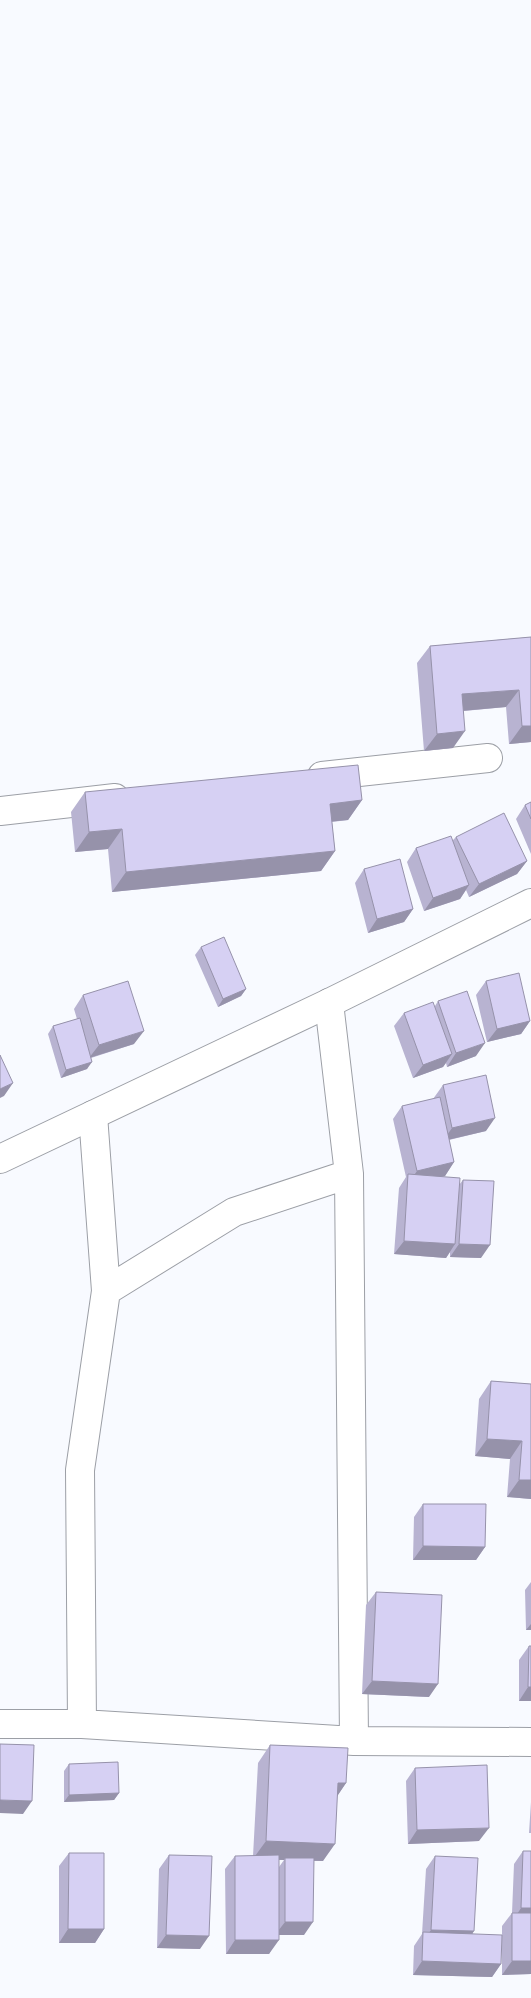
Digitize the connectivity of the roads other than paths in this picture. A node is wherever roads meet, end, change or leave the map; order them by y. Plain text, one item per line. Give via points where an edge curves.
1 (488, 758) dead end
2 (293, 779) edge
3 (137, 796) edge
4 (0, 811) edge
5 (531, 903) edge
6 (329, 1003) junction
7 (92, 1115) junction
8 (0, 1159) edge
9 (349, 1174) junction
10 (106, 1291) junction
11 (0, 1724) edge
12 (82, 1724) junction
13 (354, 1741) junction
14 (531, 1742) edge

1 - 2 street
3 - 4 street
5 - 6 street
6 - 7 street
6 - 9 street
7 - 8 street
7 - 10 street
9 - 10 street via 234,1212
9 - 13 street
10 - 12 street via 80,1470
11 - 12 street
12 - 13 street
13 - 14 street

